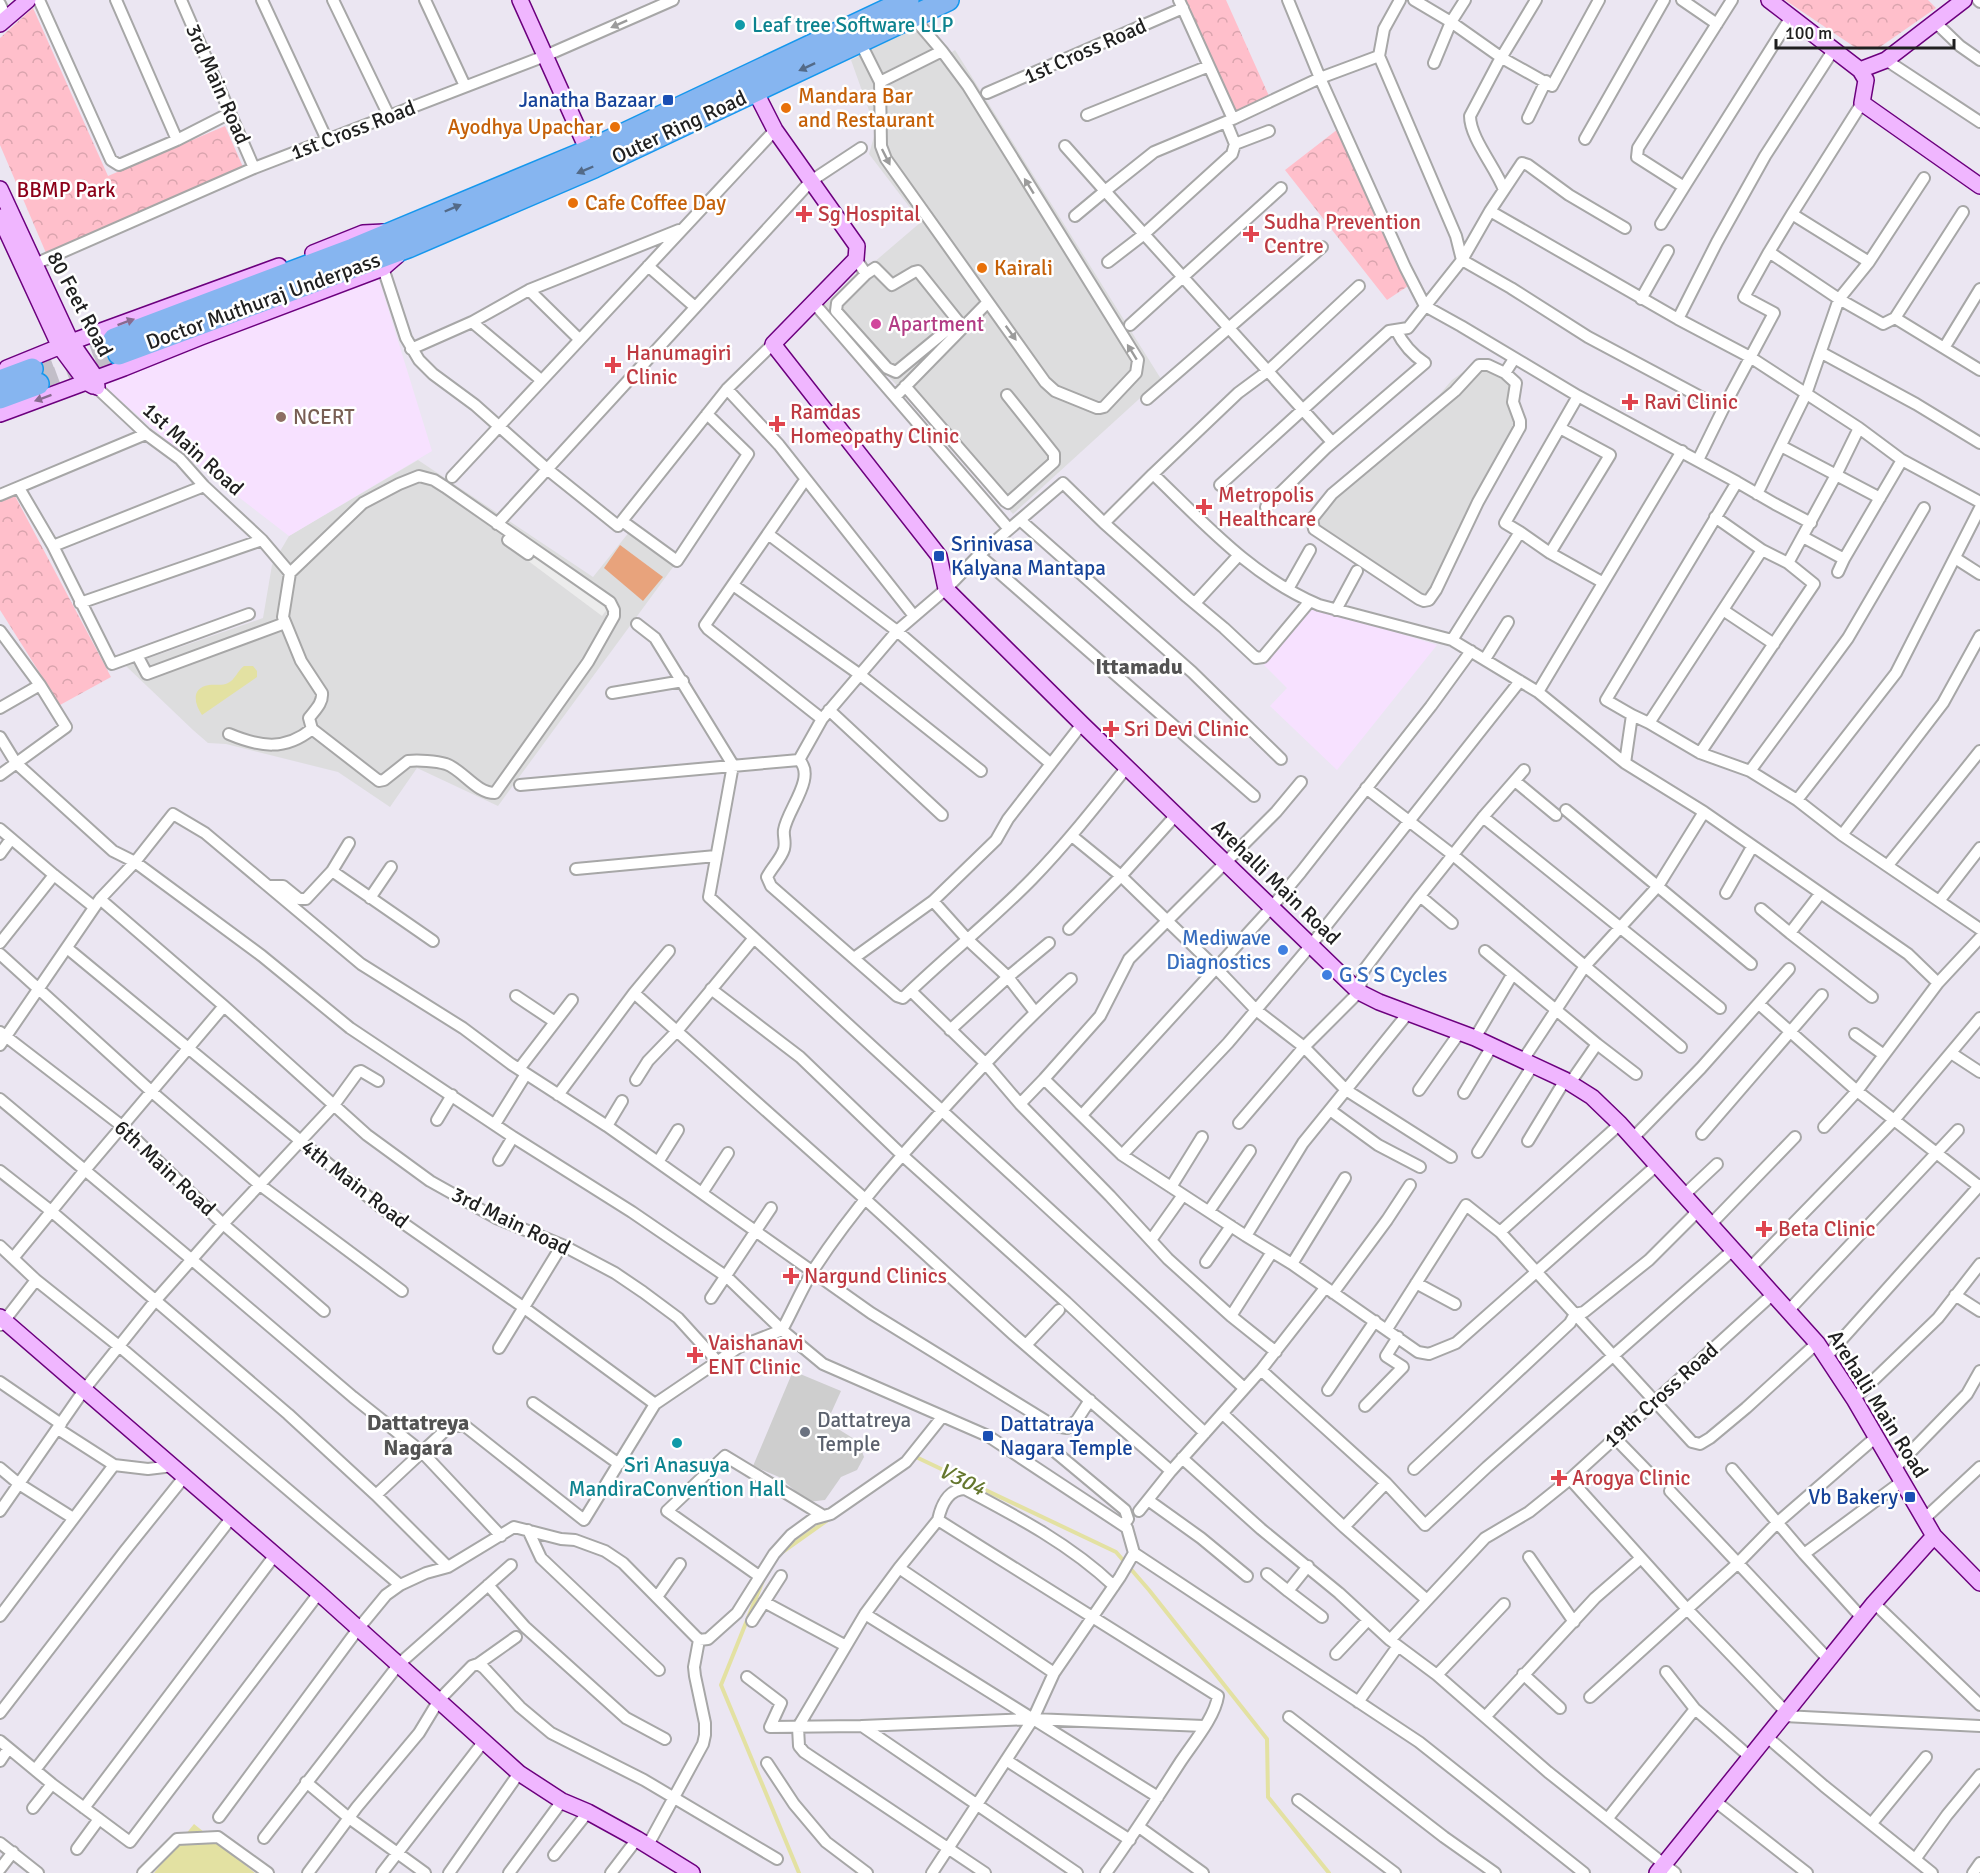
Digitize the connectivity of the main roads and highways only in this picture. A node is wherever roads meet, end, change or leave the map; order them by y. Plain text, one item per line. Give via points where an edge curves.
1 (948, 0) edge
2 (910, 8) edge
3 (751, 84) junction
4 (403, 239) junction
5 (117, 347) tunnel mouth
6 (0, 381) edge
7 (0, 398) edge

1 - 2 highway, Outer Ring Road
2 - 3 highway, Outer Ring Road
2 -> 3 highway, Outer Ring Road via 860,42
4 -> 3 highway, Outer Ring Road via 588,151
3 -> 4 highway, Outer Ring Road via 594,167
4 - 5 highway, Doctor Muthuraj Underpass
6 - 7 highway via 35,376

